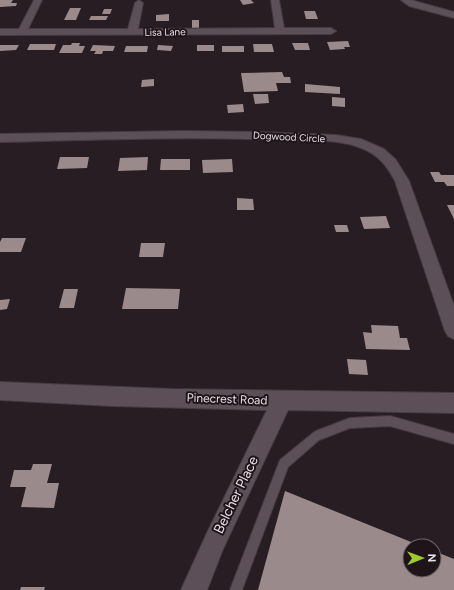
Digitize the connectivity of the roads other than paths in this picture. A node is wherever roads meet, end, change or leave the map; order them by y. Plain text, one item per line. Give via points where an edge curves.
1 (38, 0) edge
2 (275, 0) edge
3 (405, 0) edge
4 (139, 3) dead end
5 (454, 15) edge
6 (280, 31) junction
7 (331, 31) dead end
8 (0, 32) edge
9 (22, 32) junction
10 (132, 32) junction
11 (0, 138) edge
12 (454, 331) edge
13 (0, 391) edge
14 (282, 401) junction
15 (454, 403) edge
16 (454, 439) edge
17 (194, 590) edge
18 (236, 590) edge

1 - 9 street
2 - 6 street
3 - 5 street
4 - 10 street
6 - 7 street, Lisa Lane
6 - 10 street, Lisa Lane
8 - 9 street, Lisa Lane
9 - 10 street, Lisa Lane
11 - 12 street, Dogwood Circle via 258,135 356,142 375,149 391,162 402,181
13 - 14 street, Pinecrest Road
14 - 15 street, Pinecrest Road
14 - 17 street, Belcher Place via 214,540
16 - 18 lane via 390,421 350,423 316,436 284,464

